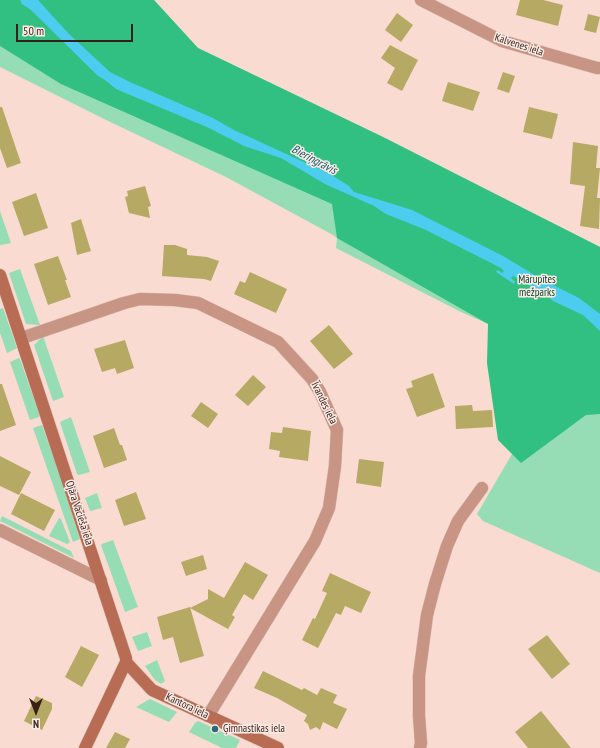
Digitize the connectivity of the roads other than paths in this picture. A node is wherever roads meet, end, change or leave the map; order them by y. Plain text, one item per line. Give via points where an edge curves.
1 (421, 0) edge
2 (600, 68) edge
3 (0, 275) edge
4 (22, 338) junction
5 (482, 488) dead end
6 (0, 530) edge
7 (101, 580) junction
8 (126, 662) junction
9 (208, 716) junction
10 (85, 748) edge
11 (278, 748) edge
12 (420, 748) edge

1 - 2 street, Kalvenes iela via 502,41
3 - 4 main road, Ojāra Vācieša iela
4 - 7 main road, Ojāra Vācieša iela
4 - 9 street, Īvandes iela via 140,299 198,303 278,342 312,379 320,392 337,430 329,508 315,541
5 - 12 street via 458,521 446,546 427,615 419,676
6 - 7 street
7 - 8 main road, Ojāra Vācieša iela
8 - 9 main road, Kantora iela via 152,690
8 - 10 main road
9 - 11 main road, Kantora iela

